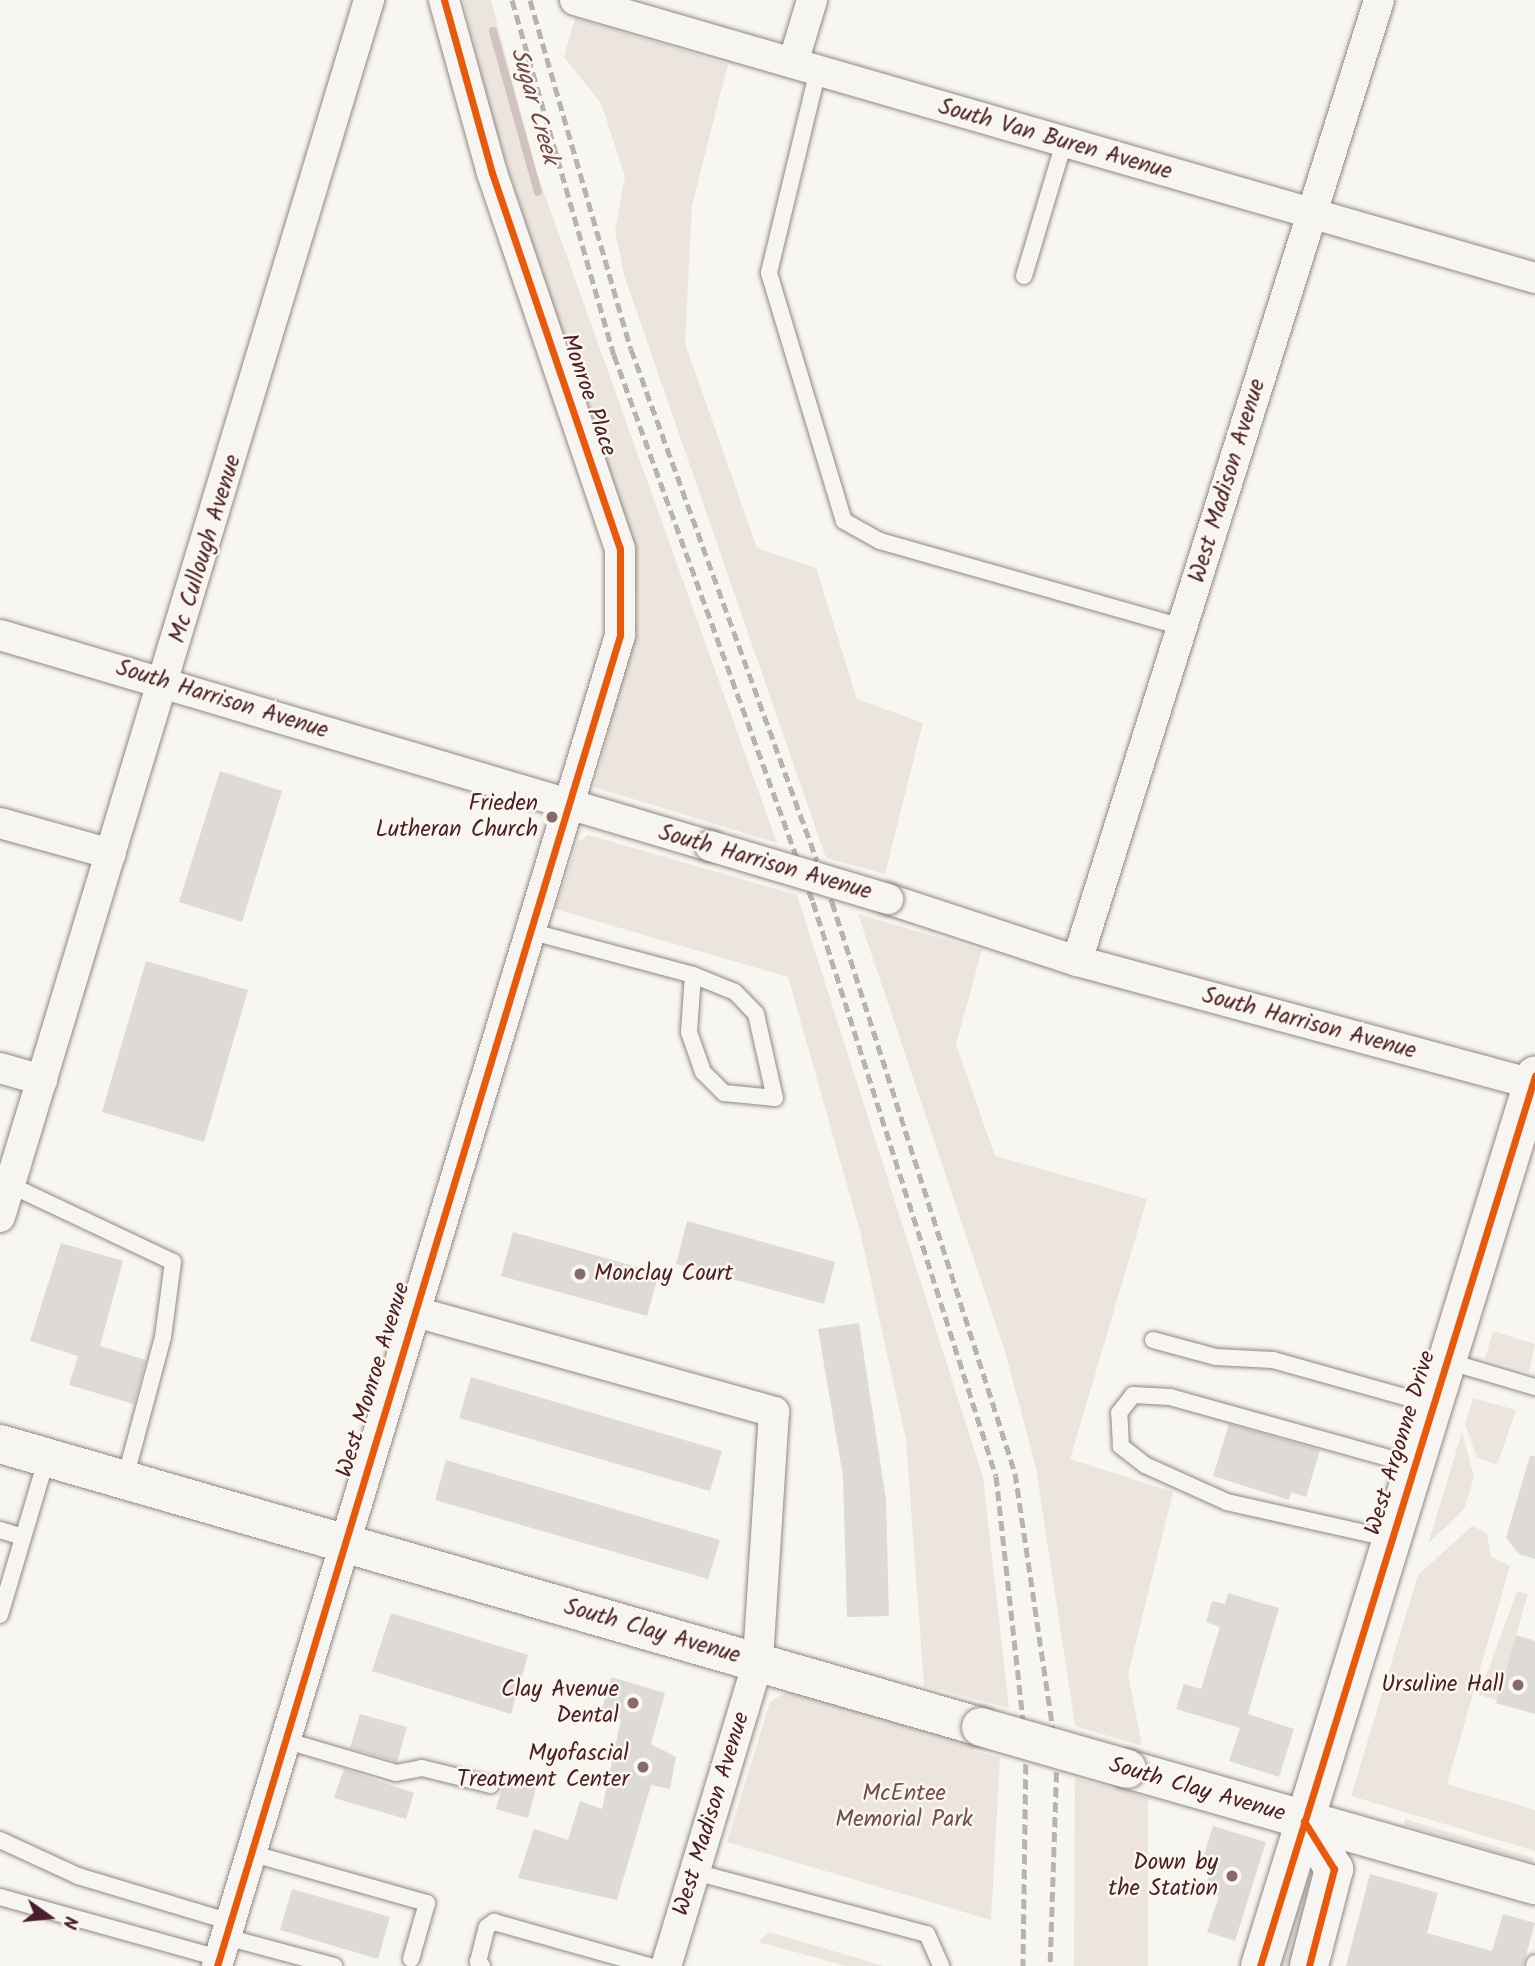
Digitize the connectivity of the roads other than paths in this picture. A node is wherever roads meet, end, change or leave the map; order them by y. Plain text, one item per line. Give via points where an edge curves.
1 (369, 0) edge
2 (444, 0) edge
3 (575, 0) edge
4 (812, 0) edge
5 (1379, 0) edge
6 (805, 66) junction
7 (1064, 143) junction
8 (1311, 215) junction
9 (1024, 275) dead end
10 (1535, 278) edge
11 (1182, 627) junction
12 (0, 635) edge
13 (166, 682) junction
14 (566, 806) junction
15 (0, 823) edge
16 (111, 854) junction
17 (529, 931) junction
18 (1077, 961) junction
19 (694, 975) junction
20 (0, 1068) edge
21 (42, 1080) junction
22 (1534, 1082) edge
23 (10, 1185) junction
24 (0, 1217) edge
25 (416, 1312) junction
26 (1153, 1340) dead end
27 (1447, 1361) junction
28 (1535, 1387) edge
29 (1433, 1405) junction
30 (0, 1444) edge
31 (47, 1457) junction
32 (1414, 1465) junction
33 (125, 1479) junction
34 (0, 1530) edge
35 (23, 1537) junction
36 (1392, 1539) junction
37 (344, 1541) junction
38 (0, 1615) edge
39 (758, 1662) junction
40 (284, 1740) junction
41 (491, 1785) dead end
42 (1304, 1821) junction
43 (0, 1840) edge
44 (250, 1853) junction
45 (695, 1872) junction
46 (1535, 1885) edge
47 (0, 1897) edge
48 (223, 1946) edge
49 (411, 1959) dead end
50 (334, 1966) edge
51 (482, 1966) edge
52 (650, 1966) edge
53 (666, 1966) edge
54 (941, 1966) edge
55 (1260, 1966) edge
56 (1309, 1966) edge

1 - 13 street, Mc Cullough Avenue
2 - 14 street, Monroe Place via 492,173 620,549 620,635
3 - 6 street, South Van Buren Avenue
4 - 6 street
5 - 8 street, West Madison Avenue
6 - 7 street, South Van Buren Avenue
6 - 11 lane via 769,273 844,521 880,541
7 - 8 street, South Van Buren Avenue
7 - 9 lane
8 - 10 street, South Van Buren Avenue
8 - 11 street, West Madison Avenue
11 - 18 street, West Madison Avenue
12 - 13 street, South Harrison Avenue
13 - 14 street, South Harrison Avenue
13 - 16 street, Mc Cullough Avenue
14 - 17 street, West Monroe Avenue
14 - 18 street, South Harrison Avenue, bridge via 888,899
15 - 16 street
16 - 21 street, Mc Cullough Avenue
17 - 19 lane
17 - 25 street, West Monroe Avenue
18 - 22 street, South Harrison Avenue
19 - 19 lane via 736,992 756,1014 775,1098 724,1093 703,1072 689,1032
20 - 21 street
21 - 23 street, Mc Cullough Avenue
22 - 27 street, West Argonne Drive
23 - 24 street, Mc Cullough Avenue
23 - 33 lane via 173,1262 163,1337
25 - 37 street, West Monroe Avenue
25 - 39 street via 774,1412
26 - 29 lane via 1216,1357 1273,1360
27 - 28 lane
27 - 29 street, West Argonne Drive
29 - 32 street, West Argonne Drive
30 - 31 street, South Clay Avenue
31 - 33 street, South Clay Avenue
31 - 35 lane
32 - 36 street, West Argonne Drive
32 - 36 lane via 1170,1397 1133,1395 1119,1413 1121,1446 1145,1465 1227,1502
33 - 37 street, South Clay Avenue
34 - 35 lane
35 - 38 lane
36 - 42 street, West Argonne Drive
37 - 39 street, South Clay Avenue
37 - 40 street, West Monroe Avenue
39 - 42 street, South Clay Avenue, bridge
39 - 45 street, West Madison Avenue
40 - 41 lane via 396,1773 422,1768
40 - 44 street, West Monroe Avenue
42 - 46 street, South Clay Avenue
42 - 55 street, West Argonne Drive
42 - 56 street via 1335,1869
43 - 48 lane
44 - 48 street, West Monroe Avenue
44 - 49 lane via 427,1903
45 - 53 street, West Madison Avenue
45 - 54 lane via 927,1934
47 - 48 lane
48 - 50 lane
51 - 52 lane via 478,1962 487,1927 494,1922

